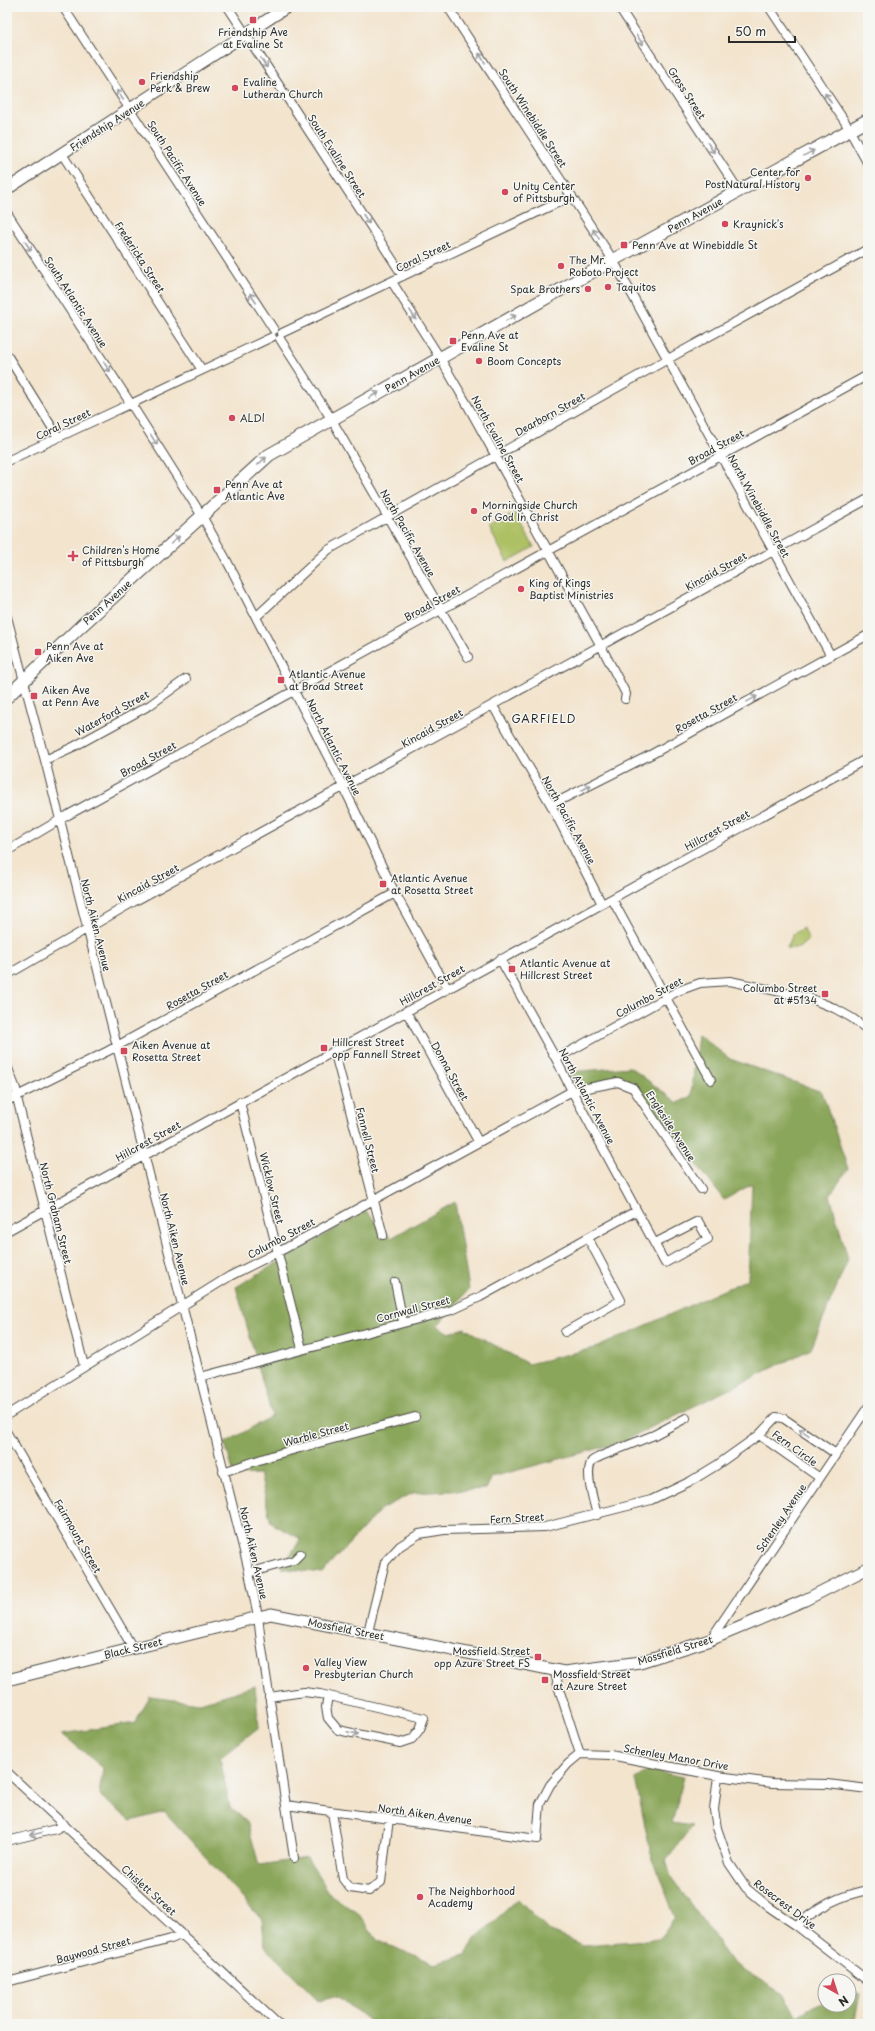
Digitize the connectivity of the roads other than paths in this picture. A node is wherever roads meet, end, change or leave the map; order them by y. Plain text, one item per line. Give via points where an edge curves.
1 (63, 7) edge
2 (228, 7) edge
3 (287, 7) edge
4 (448, 7) edge
5 (619, 7) edge
6 (769, 7) edge
7 (245, 34) junction
8 (130, 109) junction
9 (868, 120) edge
10 (850, 130) junction
11 (62, 154) junction
12 (868, 164) edge
13 (7, 189) edge
14 (739, 191) junction
15 (572, 196) junction
16 (7, 213) edge
17 (868, 249) edge
18 (613, 260) junction
19 (403, 276) junction
20 (392, 282) junction
21 (277, 335) junction
22 (7, 354) edge
23 (440, 358) junction
24 (668, 359) junction
25 (202, 370) junction
26 (868, 375) edge
27 (131, 404) junction
28 (332, 420) junction
29 (58, 437) junction
30 (496, 456) junction
31 (721, 456) junction
32 (7, 461) edge
33 (868, 499) edge
34 (202, 516) junction
35 (387, 518) junction
36 (549, 550) junction
37 (773, 551) junction
38 (440, 610) junction
39 (7, 617) edge
40 (256, 617) junction
41 (868, 634) edge
42 (601, 646) junction
43 (831, 656) junction
44 (468, 657) dead end
45 (186, 678) dead end
46 (24, 682) junction
47 (294, 690) junction
48 (7, 697) edge
49 (625, 699) dead end
50 (494, 706) junction
51 (868, 758) edge
52 (45, 760) junction
53 (344, 788) junction
54 (551, 805) junction
55 (59, 820) junction
56 (7, 851) edge
57 (395, 893) junction
58 (612, 899) junction
59 (602, 904) junction
60 (87, 929) junction
61 (500, 959) junction
62 (7, 975) edge
63 (447, 988) junction
64 (665, 999) junction
65 (406, 1011) junction
66 (868, 1030) edge
67 (116, 1046) junction
68 (334, 1050) junction
69 (556, 1059) junction
70 (7, 1066) edge
71 (711, 1080) dead end
72 (572, 1091) junction
73 (17, 1096) junction
74 (7, 1101) edge
75 (240, 1102) junction
76 (478, 1141) junction
77 (144, 1154) junction
78 (701, 1189) dead end
79 (373, 1200) junction
80 (45, 1209) junction
81 (636, 1211) junction
82 (7, 1230) edge
83 (383, 1235) dead end
84 (588, 1238) junction
85 (655, 1243) junction
86 (278, 1252) junction
87 (394, 1282) dead end
88 (182, 1306) junction
89 (402, 1322) junction
90 (565, 1332) dead end
91 (302, 1350) junction
92 (84, 1366) junction
93 (200, 1378) junction
94 (868, 1407) edge
95 (7, 1415) edge
96 (416, 1417) dead end
97 (686, 1418) dead end
98 (7, 1433) edge
99 (759, 1435) junction
100 (836, 1454) junction
101 (223, 1472) junction
102 (820, 1478) junction
103 (596, 1515) junction
104 (300, 1554) dead end
105 (868, 1568) edge
106 (249, 1573) junction
107 (258, 1616) junction
108 (368, 1632) junction
109 (710, 1640) junction
110 (133, 1648) junction
111 (555, 1672) junction
112 (7, 1680) edge
113 (328, 1696) junction
114 (269, 1697) junction
115 (580, 1754) junction
116 (7, 1772) edge
117 (718, 1776) junction
118 (868, 1789) edge
119 (286, 1805) junction
120 (332, 1812) junction
121 (389, 1819) junction
122 (64, 1824) junction
123 (7, 1841) edge
124 (294, 1858) dead end
125 (868, 1890) edge
126 (796, 1926) junction
127 (183, 1934) junction
128 (868, 1981) edge
129 (7, 1982) edge
130 (278, 2024) edge

8 -> 1 street, South Pacific Avenue
2 - 7 street, South Evaline Street
3 - 7 street, Friendship Avenue
15 -> 4 street, South Winebiddle Street
5 -> 14 street, Gross Street
10 -> 6 street
7 - 8 street, Friendship Avenue
7 -> 19 street, South Evaline Street
8 - 11 street, Friendship Avenue
21 -> 8 street, South Pacific Avenue
9 - 10 main road, Penn Avenue
10 - 12 street
14 -> 10 main road, Penn Avenue
11 - 13 street, Friendship Avenue
11 - 25 street, Fredericka Street
14 - 18 main road, Penn Avenue
18 -> 15 street, South Winebiddle Street
15 - 19 street, Coral Street
16 -> 27 street, South Atlantic Avenue
17 - 24 street, Dearborn Street
23 -> 18 main road, Penn Avenue
18 - 24 street, North Winebiddle Street
19 - 20 street, Coral Street
20 - 21 street, Coral Street
20 -> 23 street
21 - 25 street, Coral Street
21 - 28 street, South Pacific Avenue
22 - 29 street
28 -> 23 main road, Penn Avenue
23 - 30 street, North Evaline Street
24 - 30 street, Dearborn Street
24 - 31 street, North Winebiddle Street
25 - 27 street, Coral Street
26 - 31 street, Broad Street
27 - 29 street, Coral Street
27 -> 34 street, South Atlantic Avenue
34 -> 28 main road, Penn Avenue via 269,455
28 - 35 street, North Pacific Avenue
29 - 32 street, Coral Street
30 - 35 street, Dearborn Street
30 - 36 street, North Evaline Street
31 - 36 street, Broad Street
31 - 37 street, North Winebiddle Street
33 - 37 street, Kincaid Street
34 - 40 street, North Atlantic Avenue
46 -> 34 main road, Penn Avenue via 82,624
35 - 38 street, North Pacific Avenue
35 - 40 street, Dearborn Street via 328,550
36 - 38 street, Broad Street
36 - 42 street, North Evaline Street
37 - 42 street, Kincaid Street
37 - 43 street, North Winebiddle Street
38 - 44 street, North Pacific Avenue
38 - 47 street, Broad Street
39 - 46 street, North Aiken Avenue
40 - 47 street, North Atlantic Avenue
41 - 43 street, Rosetta Street
42 - 49 street, North Evaline Street via 626,694
42 - 50 street, Kincaid Street
54 -> 43 street, Rosetta Street via 652,754
45 - 52 street, Waterford Street via 150,705
46 - 48 main road, Penn Avenue
46 - 52 street, North Aiken Avenue
47 - 53 street, North Atlantic Avenue
47 - 55 street, Broad Street
50 - 53 street, Kincaid Street
50 - 54 street, North Pacific Avenue
51 - 58 street, Hillcrest Street
52 - 55 street, North Aiken Avenue
53 - 57 street, North Atlantic Avenue
53 - 60 street, Kincaid Street
54 - 59 street, North Pacific Avenue
55 - 56 street, Broad Street
55 - 60 street, North Aiken Avenue
57 - 63 street, North Atlantic Avenue
57 - 67 street, Rosetta Street
58 - 59 street, Hillcrest Street
58 - 64 street
59 - 61 street, Hillcrest Street
60 - 62 street, Kincaid Street
60 - 67 street, North Aiken Avenue
61 - 63 street, Hillcrest Street
61 - 69 street, North Atlantic Avenue
63 - 65 street, Hillcrest Street
64 - 66 street, Columbo Street via 700,983 730,981 809,998 834,1008
64 - 69 street, Columbo Street
64 - 71 street
65 - 68 street, Hillcrest Street
65 - 76 street, Donna Street
67 - 73 street, Rosetta Street
67 - 77 street, North Aiken Avenue
68 - 75 street, Hillcrest Street
68 - 79 street, Fannell Street
69 - 72 street, North Atlantic Avenue
70 - 73 street, North Graham Street
72 - 76 street, Columbo Street
72 - 78 street, Engleside Avenue via 618,1082 633,1088
72 - 81 street, North Atlantic Avenue
73 - 74 street, Rosetta Street
73 - 80 street, North Graham Street
75 - 77 street, Hillcrest Street
75 - 86 street, Wicklow Street
76 - 79 street, Columbo Street
77 - 80 street, Hillcrest Street
77 - 88 street, North Aiken Avenue
79 - 83 street, Fannell Street
79 - 86 street, Columbo Street
80 - 82 street, Hillcrest Street
80 - 92 street, North Graham Street
81 - 84 street, Cornwall Street
81 - 85 street, North Atlantic Avenue
84 - 89 street, Cornwall Street via 452,1310
84 - 90 street via 621,1300
85 - 85 street, North Atlantic Avenue via 665,1263 708,1239 698,1221
86 - 88 street, Columbo Street via 230,1276
86 - 91 street, Wicklow Street
87 - 89 street
88 - 92 street, Columbo Street
88 - 93 street, North Aiken Avenue
89 - 91 street, Cornwall Street
91 - 93 street, Cornwall Street
92 - 95 street, Columbo Street
93 - 101 street, North Aiken Avenue
94 - 100 street, Schenley Avenue
96 - 101 street, Warble Street via 274,1455
97 - 103 street via 654,1435 593,1461 589,1475
98 - 110 street, Fairmount Street
100 -> 99 street, Fern Circle via 783,1418 776,1416
99 - 102 street, Fern Circle
99 - 103 street, Fern Street via 691,1481 651,1500
100 - 102 street, Schenley Avenue
101 - 106 street, North Aiken Avenue
102 - 109 street, Schenley Avenue
103 - 108 street, Fern Street via 545,1527 444,1530 419,1534 400,1546 385,1562
104 - 106 street via 294,1560
105 - 109 street, Mossfield Street via 806,1600
106 - 107 street, North Aiken Avenue
107 - 108 street, Mossfield Street via 271,1614
107 - 110 street, Black Street
107 - 114 street, North Aiken Avenue
108 - 111 street, Mossfield Street
109 - 111 street, Mossfield Street via 640,1662
110 - 112 street, Black Street
111 - 115 street
113 -> 113 street via 328,1718 338,1730 400,1743 412,1739 424,1718
113 - 114 street via 304,1692
114 - 119 street, North Aiken Avenue
115 - 117 street, Schenley Manor Drive via 610,1755
115 - 121 street, North Aiken Avenue via 550,1784 540,1804 537,1839
116 - 122 street, Chislett Street
117 - 118 street, Schenley Manor Drive via 772,1783 828,1784
117 - 126 street, Rosecrest Drive via 714,1810 719,1838 730,1863 746,1888
119 - 120 street, North Aiken Avenue
119 - 124 street, North Aiken Avenue
120 - 121 street, North Aiken Avenue
120 - 121 street via 343,1879 350,1888 369,1891 381,1882
122 -> 123 street via 56,1829
122 - 127 street, Chislett Street
125 - 126 street via 837,1899 807,1916
126 - 128 street, Rosecrest Drive
127 - 129 street, Baywood Street
127 - 130 street, Chislett Street

